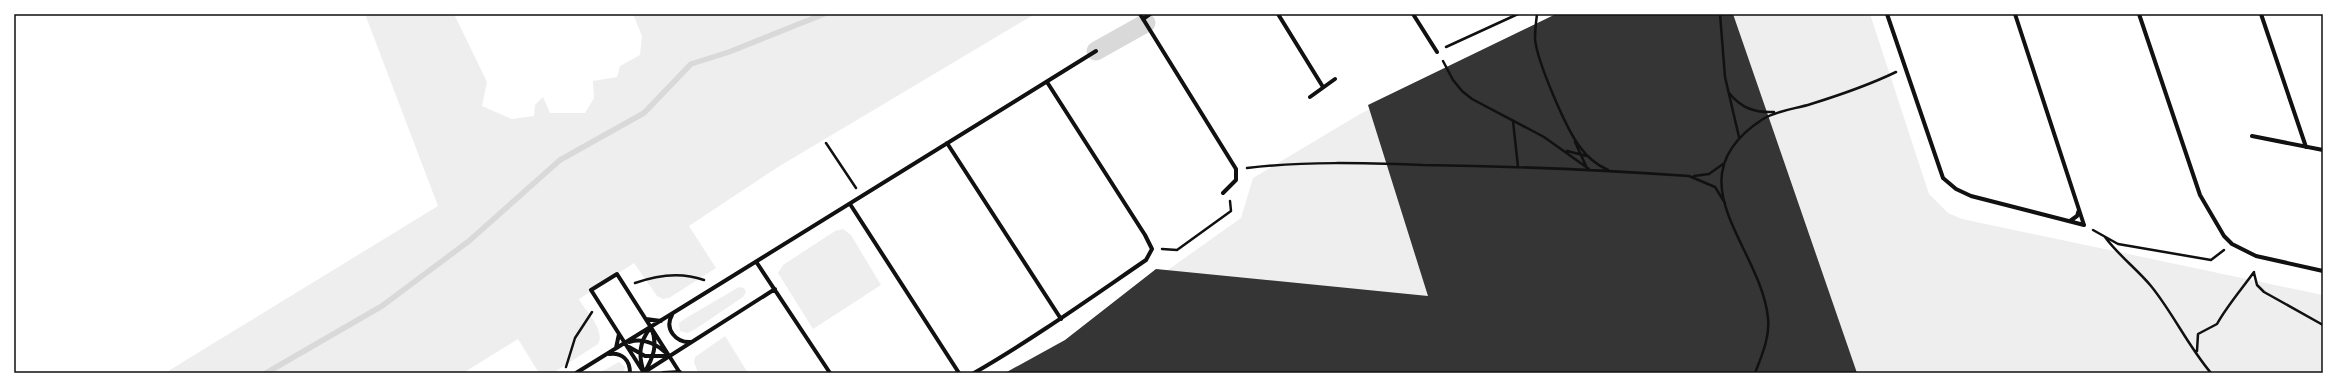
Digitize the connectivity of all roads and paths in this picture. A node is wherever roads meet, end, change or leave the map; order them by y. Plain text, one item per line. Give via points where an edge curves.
1 (1140, 14) edge
2 (1150, 14) edge
3 (1278, 14) edge
4 (1413, 14) edge
5 (1518, 14) edge
6 (1537, 14) edge
7 (1720, 14) edge
8 (1887, 14) edge
9 (2015, 14) edge
10 (2139, 14) edge
11 (2261, 14) edge
12 (1143, 19) junction
13 (1096, 51) dead end
14 (1437, 52) junction
15 (1906, 67) junction
16 (1335, 79) dead end
17 (1047, 82) junction
18 (1323, 87) junction
19 (1728, 92) junction
20 (1310, 97) dead end
21 (1774, 112) junction
22 (1513, 121) junction
23 (1572, 134) junction
24 (2252, 136) dead end
25 (1740, 138) junction
26 (826, 143) dead end
27 (948, 143) junction
28 (2306, 147) junction
29 (2323, 150) edge
30 (1565, 151) junction
31 (1579, 154) junction
32 (1587, 156) junction
33 (1725, 161) junction
34 (1518, 166) junction
35 (1236, 169) junction
36 (1589, 169) junction
37 (1610, 171) junction
38 (1690, 176) junction
39 (1229, 188) junction
40 (1223, 193) dead end
41 (862, 196) junction
42 (1724, 203) junction
43 (850, 204) junction
44 (2079, 209) junction
45 (2070, 221) junction
46 (2084, 225) junction
47 (2105, 237) junction
48 (2232, 244) junction
49 (1152, 249) junction
50 (757, 262) junction
51 (2323, 271) edge
52 (775, 289) junction
53 (674, 313) junction
54 (646, 319) junction
55 (1060, 319) junction
56 (661, 321) junction
57 (2323, 325) edge
58 (651, 327) junction
59 (618, 333) junction
60 (642, 340) junction
61 (693, 341) junction
62 (625, 343) junction
63 (656, 345) junction
64 (616, 348) junction
65 (678, 351) junction
66 (606, 354) junction
67 (640, 354) junction
68 (2198, 355) junction
69 (670, 356) junction
70 (652, 358) junction
71 (675, 365) junction
72 (576, 373) edge
73 (630, 373) edge
74 (644, 373) edge
75 (663, 373) edge
76 (680, 373) edge
77 (830, 373) edge
78 (958, 373) edge
79 (974, 373) edge
80 (1755, 373) edge
81 (2211, 373) edge

1 - 12 street
2 - 12 street
3 - 18 street
4 - 14 street
5 - 14 path
6 - 23 path via 1535,39 1538,52
7 - 19 path via 1722,58
8 - 15 street
9 - 44 street
10 - 48 street via 2200,195 2212,218
11 - 28 street
12 - 35 street
13 - 17 street
14 - 22 path via 1453,80 1462,90 1472,99
15 - 21 path via 1862,87 1810,104
15 - 45 street via 1939,171 1949,184 1971,196
16 - 18 street
17 - 27 street
17 - 49 street
18 - 20 street
19 - 21 path via 1739,103 1753,111
19 - 25 path
21 - 25 path
22 - 30 path
22 - 34 path
23 - 31 path
23 - 32 path
24 - 28 street
25 - 33 path
26 - 41 path
27 - 41 street
27 - 55 street
28 - 29 street
30 - 31 path
30 - 36 path
31 - 32 path
31 - 36 path
32 - 37 path
33 - 38 path via 1710,174
33 - 42 path via 1721,171
34 - 35 path via 1285,164
34 - 36 path
35 - 39 street via 1236,180
36 - 37 path
37 - 38 path
38 - 42 path via 1715,187
39 - 40 street
39 - 49 path via 1231,212 1177,250
41 - 43 street
42 - 80 path via 1767,307 1769,330
43 - 50 street
43 - 78 street
44 - 45 street via 2077,216
44 - 46 street
45 - 46 street
46 - 47 path
47 - 48 path via 2118,244 2211,260
47 - 68 path via 2152,287
48 - 51 street via 2256,256
49 - 55 street via 1146,260
50 - 52 street
50 - 53 street
52 - 61 street
52 - 77 street
53 - 56 street
53 - 61 street via 670,324 673,335 682,341
54 - 56 street
54 - 58 street
54 - 59 street via 617,274 591,290
55 - 79 street via 1013,351
56 - 58 street
57 - 68 path via 2264,292 2257,285 2254,272 2223,312 2217,324 2198,334
58 - 60 street
58 - 62 street
58 - 63 street
58 - 69 street
59 - 62 street
59 - 64 street via 619,341
60 - 62 street
60 - 63 street
60 - 67 street
61 - 65 street
62 - 64 street
62 - 67 street
62 - 74 street
63 - 69 street
63 - 70 street
64 - 66 street
65 - 69 street
65 - 71 street
66 - 72 street
66 - 73 street via 622,355 629,363
67 - 70 street
67 - 74 street
68 - 81 path
69 - 70 street
69 - 71 street
69 - 74 street
70 - 74 street
71 - 76 street
75 - 76 street

